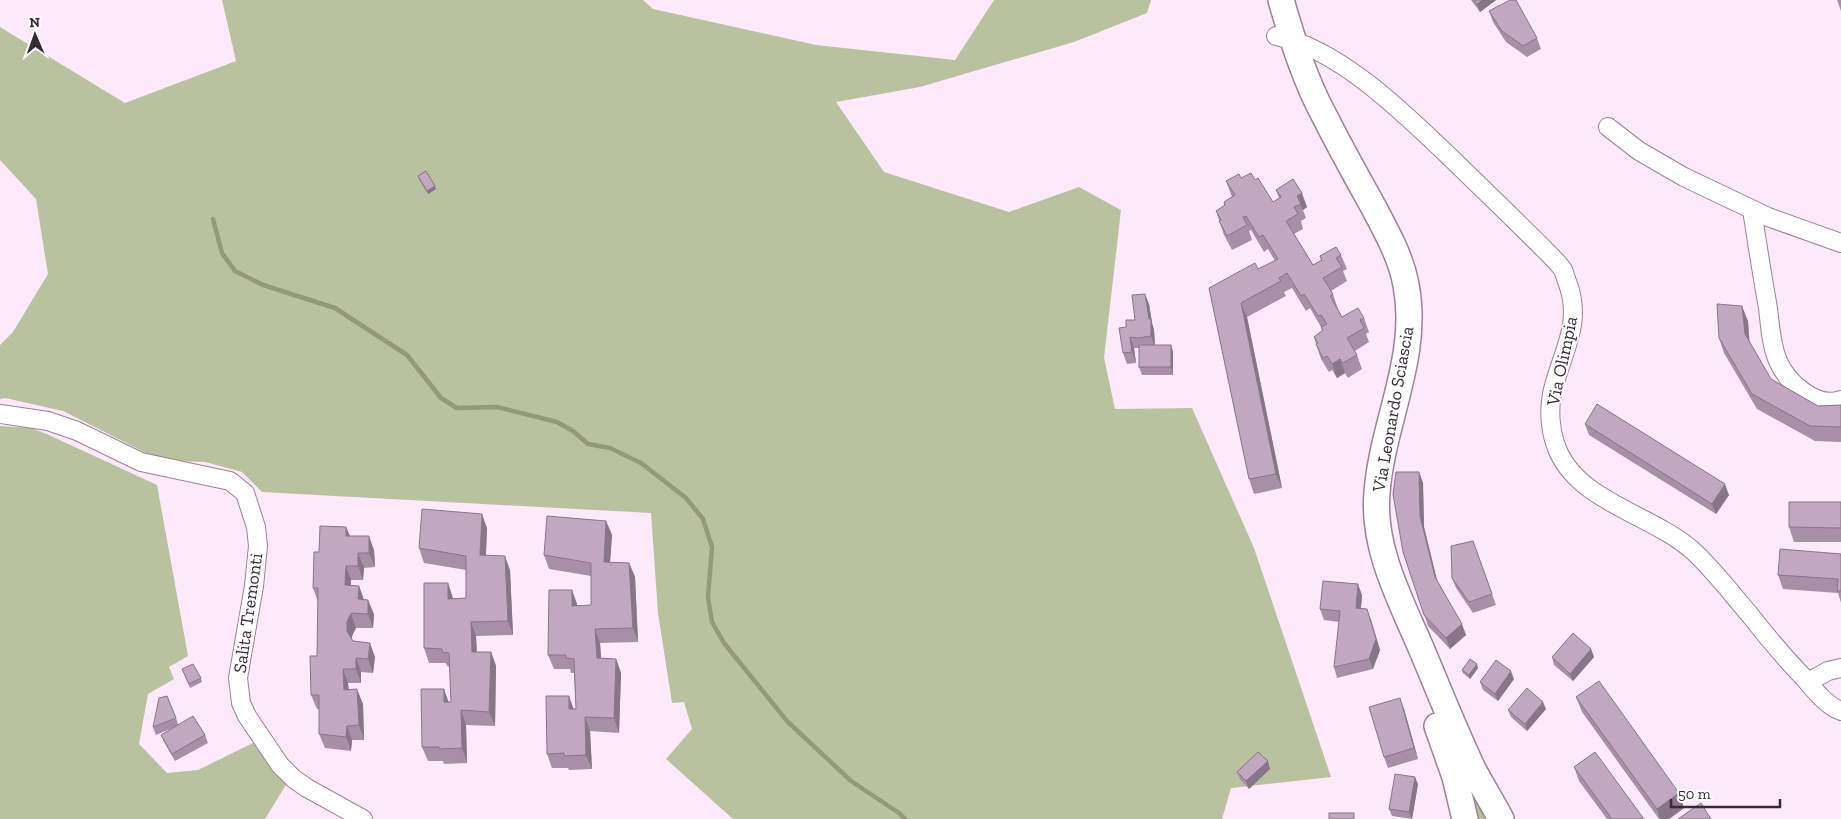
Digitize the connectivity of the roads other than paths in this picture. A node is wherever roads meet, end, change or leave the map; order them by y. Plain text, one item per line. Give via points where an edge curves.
1 (1265, 0) edge
2 (1281, 0) edge
3 (1284, 38) junction
4 (1608, 127) dead end
5 (1752, 210) junction
6 (1841, 243) edge
7 (1841, 400) edge
8 (0, 414) edge
9 (1841, 668) edge
10 (1808, 682) junction
11 (1841, 711) edge
12 (1464, 773) junction
13 (363, 819) edge
14 (1465, 819) edge
15 (1501, 819) edge

1 - 3 street, Via Leonardo Sciascia
2 - 3 street, Via Leonardo Sciascia
3 - 10 street, Via Olimpia via 1307,46 1373,88 1407,116 1548,252 1563,271 1574,311 1572,329 1551,395 1554,442 1562,460 1591,490 1691,549
3 - 12 street, Via Leonardo Sciascia via 1308,84 1332,148 1360,198 1390,239 1403,270 1410,314 1408,342 1379,470 1377,526 1400,597 1458,737
4 - 5 street via 1639,151 1684,177
5 - 6 street
5 - 7 street via 1778,361 1800,389 1828,402
8 - 13 street, Salita Tremonti via 48,421 77,431 141,462 230,481 245,493 256,527 258,546 238,678 242,703 247,716 280,765 294,779
9 - 10 street
10 - 11 street, Via Olimpia
12 - 14 street, Via Leonardo Sciascia
12 - 15 street, Via Leonardo Sciascia

